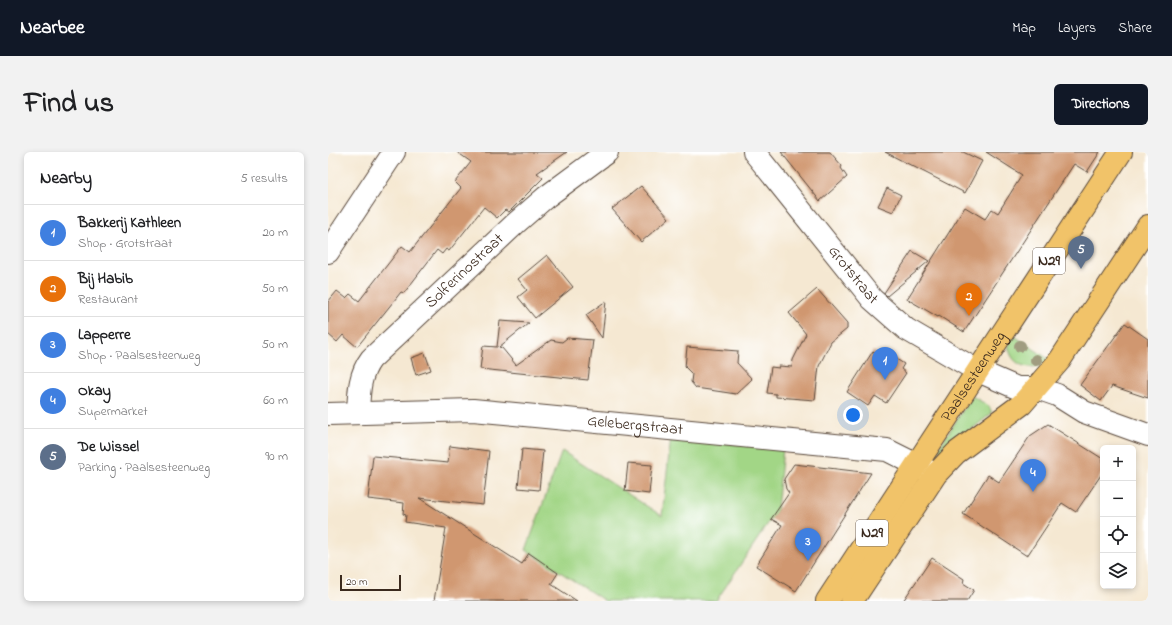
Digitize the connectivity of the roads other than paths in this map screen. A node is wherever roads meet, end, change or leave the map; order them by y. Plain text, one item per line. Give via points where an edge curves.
1 (394, 152) edge
2 (607, 152) edge
3 (754, 152) edge
4 (1121, 152) edge
5 (1148, 226) edge
6 (328, 252) edge
7 (976, 370) junction
8 (1037, 388) junction
9 (358, 412) junction
10 (328, 414) edge
11 (1148, 435) edge
12 (916, 465) junction
13 (936, 474) junction
14 (827, 601) edge
15 (852, 601) edge

1 - 6 street
2 - 9 street, Solferinostraat via 522,218 371,359 364,369 360,385
3 - 7 street, Grotstraat via 872,299 906,329
4 - 7 main road, Paalsesteenweg / N29
5 - 8 main road, N29 via 1073,340
7 - 8 street, Grotstraat via 1017,388
7 - 12 main road, Paalsesteenweg / N29
8 - 11 street, Grotstraat via 1057,395 1084,412
8 - 13 main road, N29 via 1022,404 956,453
9 - 10 street, Gelebergstraat
9 - 12 street, Gelebergstraat via 480,410 887,450
12 - 13 street, Gelebergstraat
12 - 14 main road, Paalsesteenweg / N29
13 - 15 main road, N29

